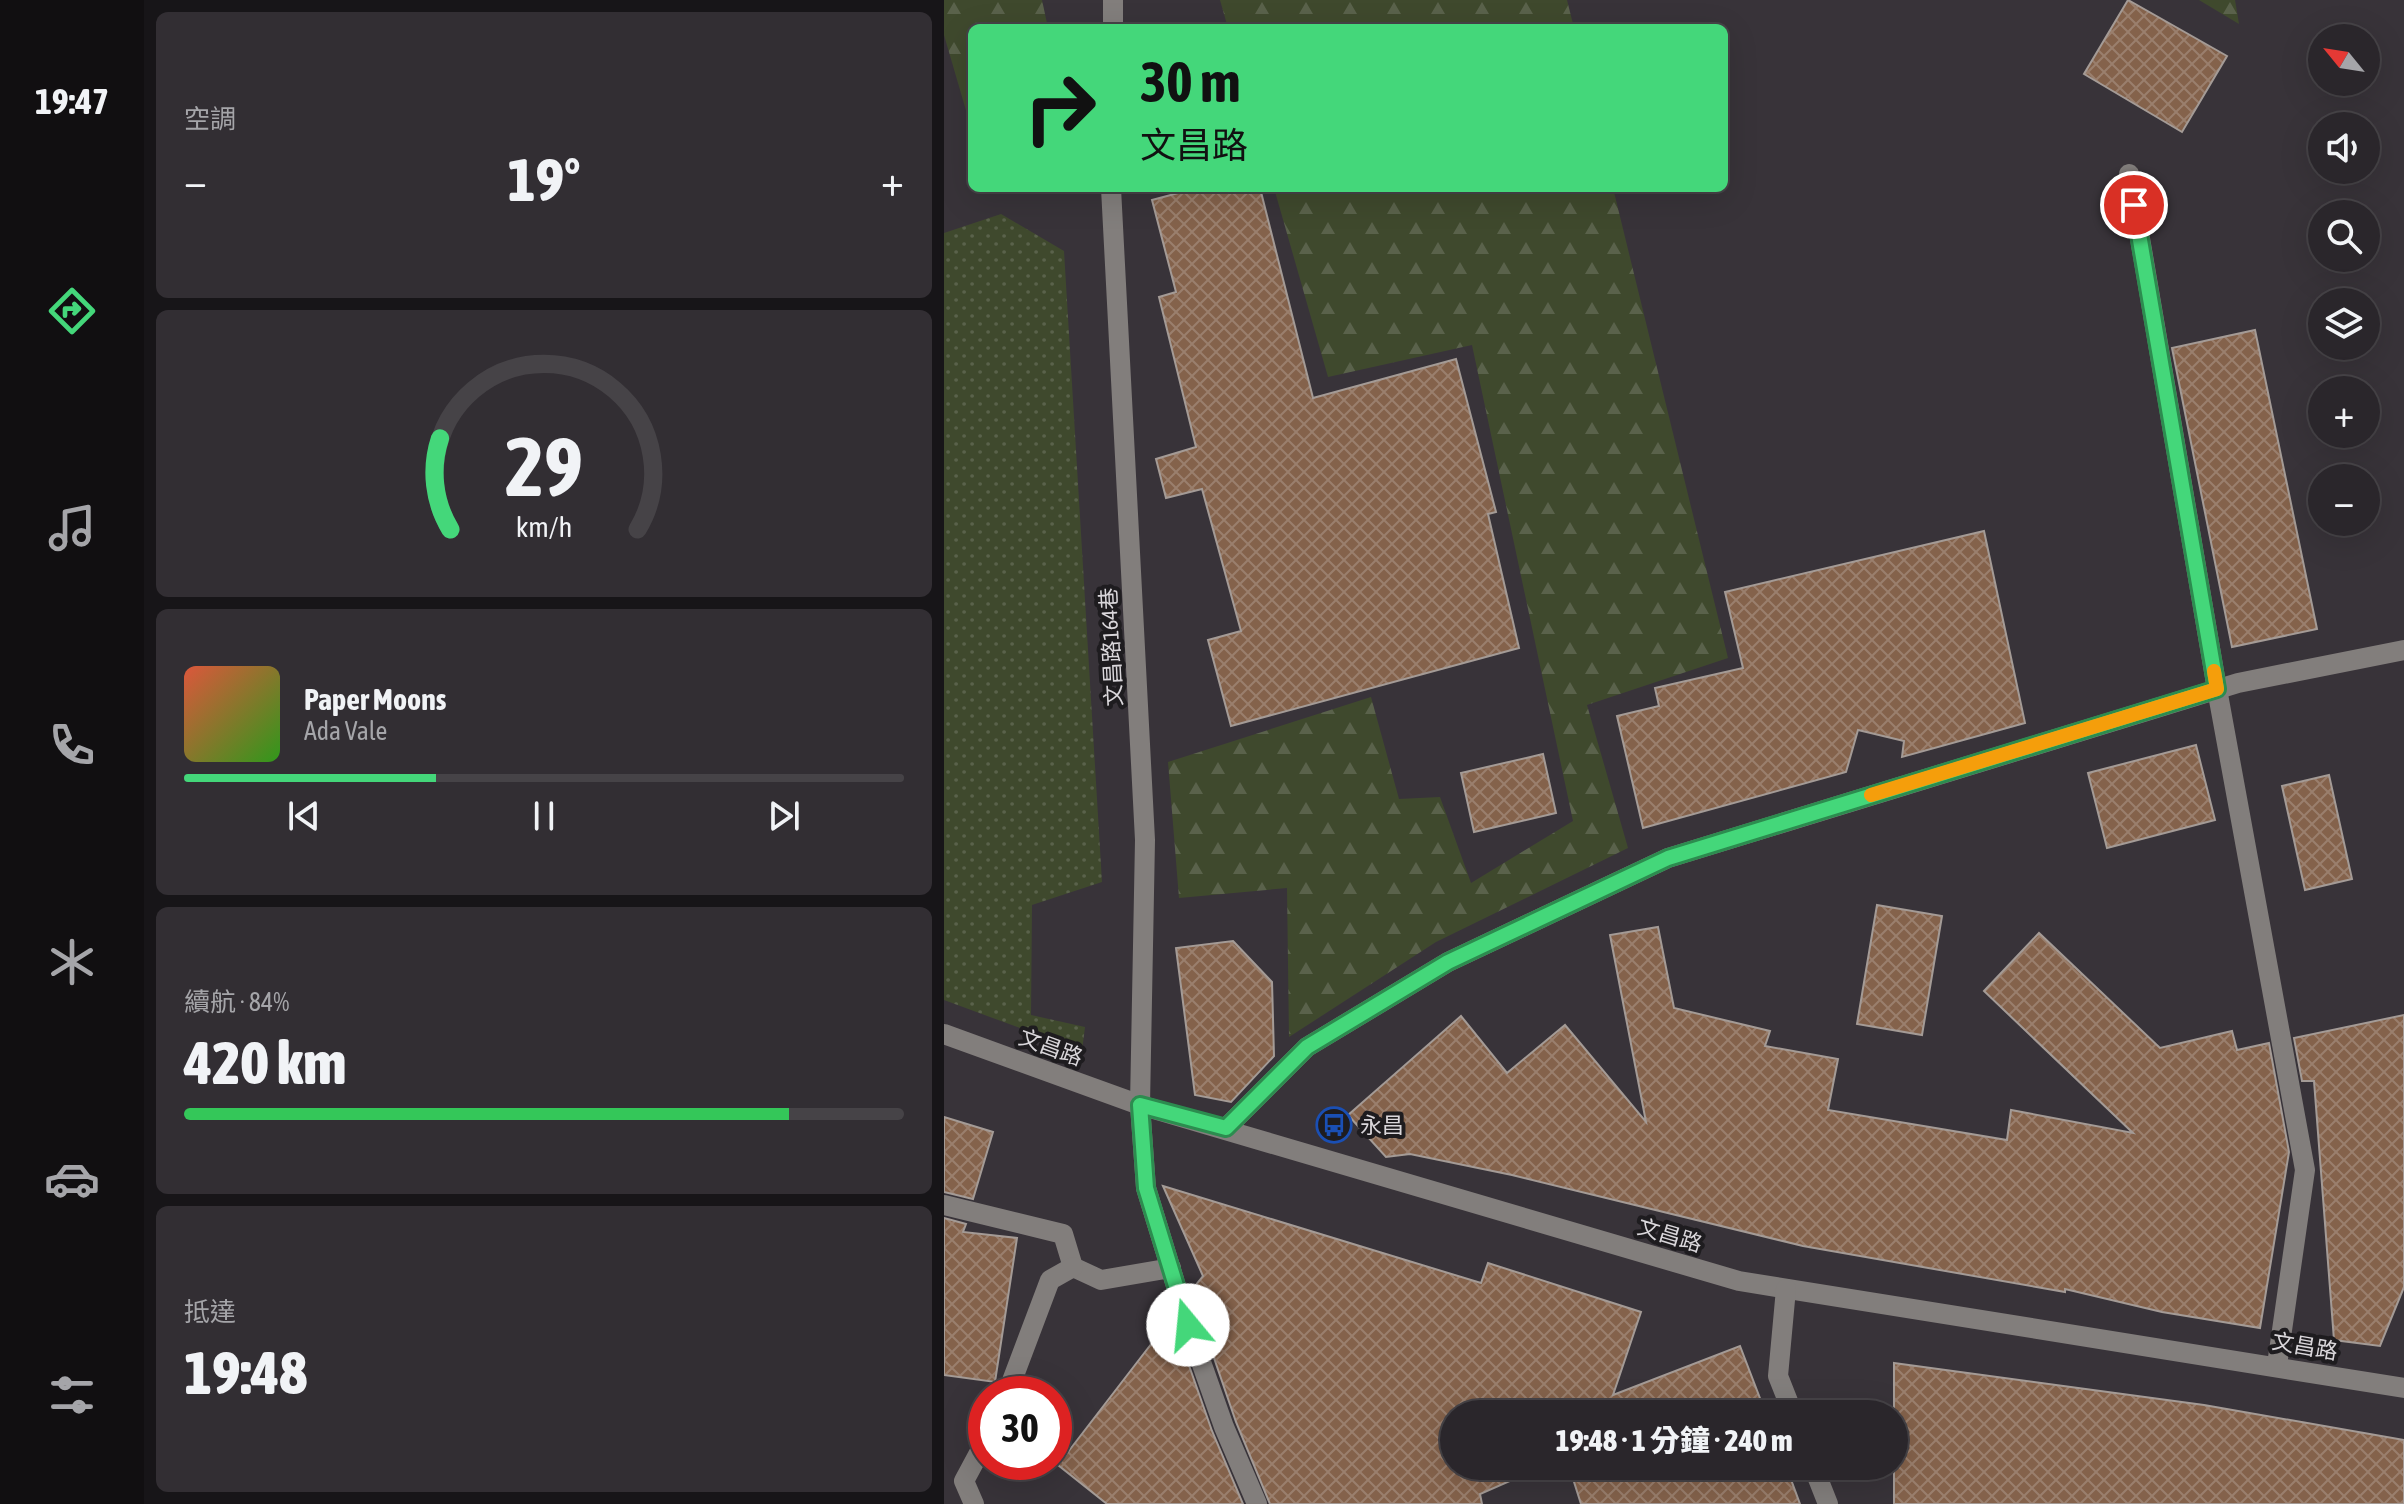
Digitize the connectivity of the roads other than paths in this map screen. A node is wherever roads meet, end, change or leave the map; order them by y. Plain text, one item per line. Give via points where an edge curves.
1 (1113, 0) edge
2 (1113, 24) edge
3 (2129, 174) dead end
4 (1111, 192) edge
5 (2404, 650) edge
6 (2217, 689) junction
7 (944, 1034) edge
8 (1140, 1105) junction
9 (1226, 1128) junction
10 (944, 1205) edge
11 (1073, 1267) junction
12 (1171, 1268) junction
13 (1786, 1289) junction
14 (2277, 1365) junction
15 (1014, 1376) edge
16 (2404, 1388) edge
17 (1787, 1400) edge
18 (968, 1474) edge
19 (1819, 1480) edge
20 (974, 1504) edge
21 (1257, 1504) edge
22 (1828, 1504) edge

1 - 2 street
3 - 6 street
4 - 8 street, 文昌路164巷 via 1145,840
5 - 6 street
6 - 9 street via 1668,858 1448,962 1307,1047
6 - 14 street via 2305,1170
7 - 8 street, 文昌路
8 - 9 street, 文昌路
8 - 12 street, 文昌路164巷 via 1146,1188
9 - 13 street, 文昌路 via 1739,1281
10 - 11 street via 1063,1234
11 - 12 street via 1101,1280
11 - 15 street via 1050,1280
12 - 21 street, 文昌路164巷 via 1224,1427
13 - 14 street, 文昌路
13 - 17 street via 1778,1376
14 - 16 street, 文昌路
18 - 20 street via 964,1481
19 - 22 street

